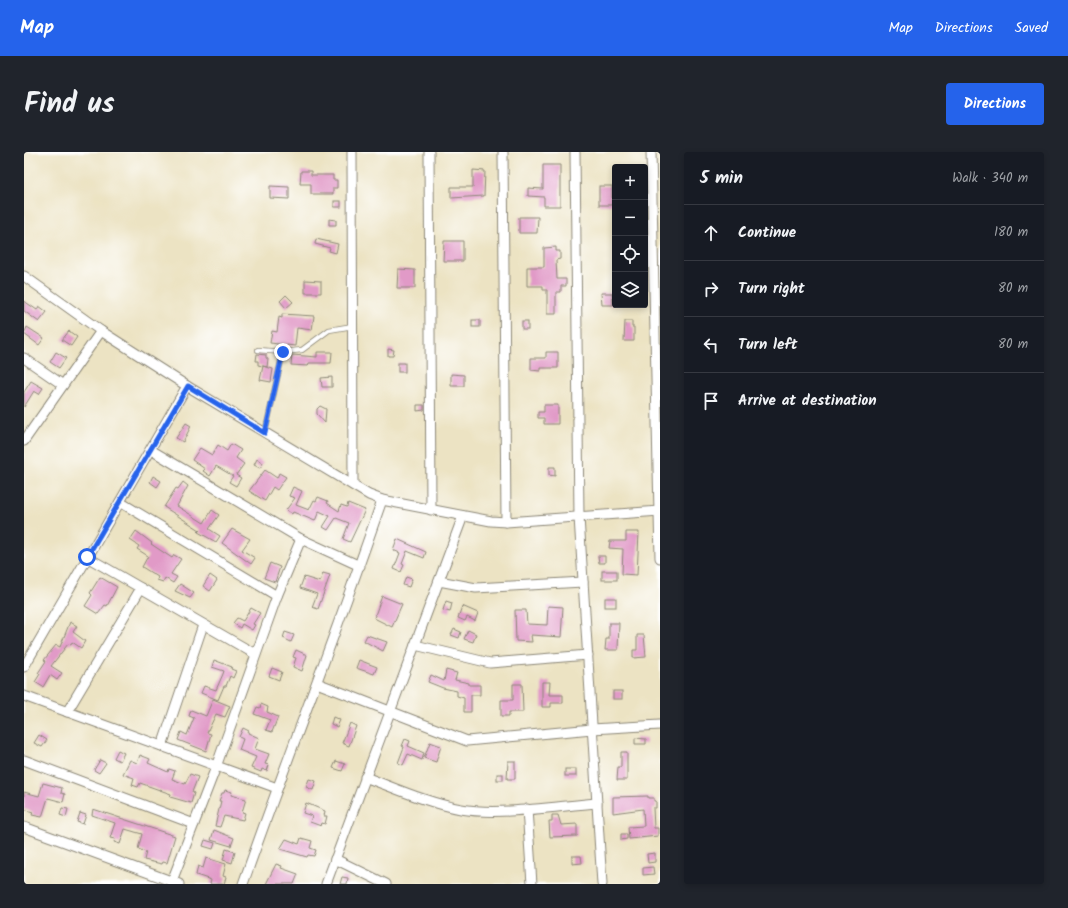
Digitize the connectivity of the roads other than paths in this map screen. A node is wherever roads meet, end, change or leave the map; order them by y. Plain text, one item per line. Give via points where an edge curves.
1 (352, 152) edge
2 (429, 152) edge
3 (503, 152) edge
4 (576, 152) edge
5 (651, 152) edge
6 (24, 276) edge
7 (353, 326) junction
8 (101, 331) junction
9 (258, 350) dead end
10 (283, 352) junction
11 (24, 358) edge
12 (63, 385) junction
13 (188, 386) junction
14 (265, 433) junction
15 (24, 441) edge
16 (151, 450) junction
17 (353, 485) junction
18 (382, 500) junction
19 (120, 502) junction
20 (431, 510) junction
21 (659, 511) edge
22 (463, 516) junction
23 (579, 517) junction
24 (506, 522) junction
25 (301, 539) junction
26 (87, 557) junction
27 (660, 558) edge
28 (360, 566) junction
29 (439, 581) junction
30 (583, 582) junction
31 (141, 588) junction
32 (277, 596) junction
33 (203, 624) junction
34 (415, 645) junction
35 (255, 654) junction
36 (588, 655) junction
37 (24, 666) edge
38 (317, 683) junction
39 (24, 696) edge
40 (67, 712) junction
41 (390, 712) junction
42 (660, 725) edge
43 (592, 729) junction
44 (162, 746) junction
45 (24, 760) edge
46 (216, 767) junction
47 (366, 777) junction
48 (276, 788) junction
49 (597, 803) junction
50 (527, 809) junction
51 (194, 824) junction
52 (24, 827) edge
53 (335, 859) junction
54 (175, 882) edge
55 (243, 884) edge
56 (326, 884) edge
57 (386, 884) edge
58 (532, 884) edge
59 (602, 884) edge

1 - 7 street
2 - 20 street
3 - 24 street
4 - 23 street
5 - 21 street
6 - 8 street
7 - 10 lane via 329,330 302,350
7 - 17 street
8 - 12 street
8 - 13 street
9 - 10 lane
10 - 14 lane
11 - 12 street
12 - 15 street
13 - 14 street
13 - 16 street
14 - 17 street
16 - 19 street
16 - 25 street
17 - 18 street
18 - 20 street
18 - 28 street
19 - 26 street
19 - 32 street
20 - 22 street
21 - 23 street
21 - 27 street
22 - 24 street
22 - 29 street
23 - 24 street
23 - 30 street
25 - 28 street
25 - 32 street
26 - 31 street
26 - 37 street
28 - 38 street
29 - 30 street via 476,588
29 - 34 street
30 - 36 street
31 - 33 street
31 - 40 street
32 - 35 street
33 - 35 street
33 - 44 street
34 - 36 street via 490,663
34 - 41 street
35 - 46 street
36 - 43 street
38 - 41 street
38 - 48 street
39 - 40 street
40 - 44 street
41 - 43 street via 467,741
41 - 47 street
42 - 43 street
43 - 49 street
44 - 46 street
45 - 51 street
46 - 48 street
46 - 51 street
47 - 50 street via 428,801 462,809
47 - 53 street
48 - 55 street
49 - 50 street
49 - 59 street
50 - 58 street
51 - 54 street
52 - 54 street
53 - 56 street
53 - 57 street

